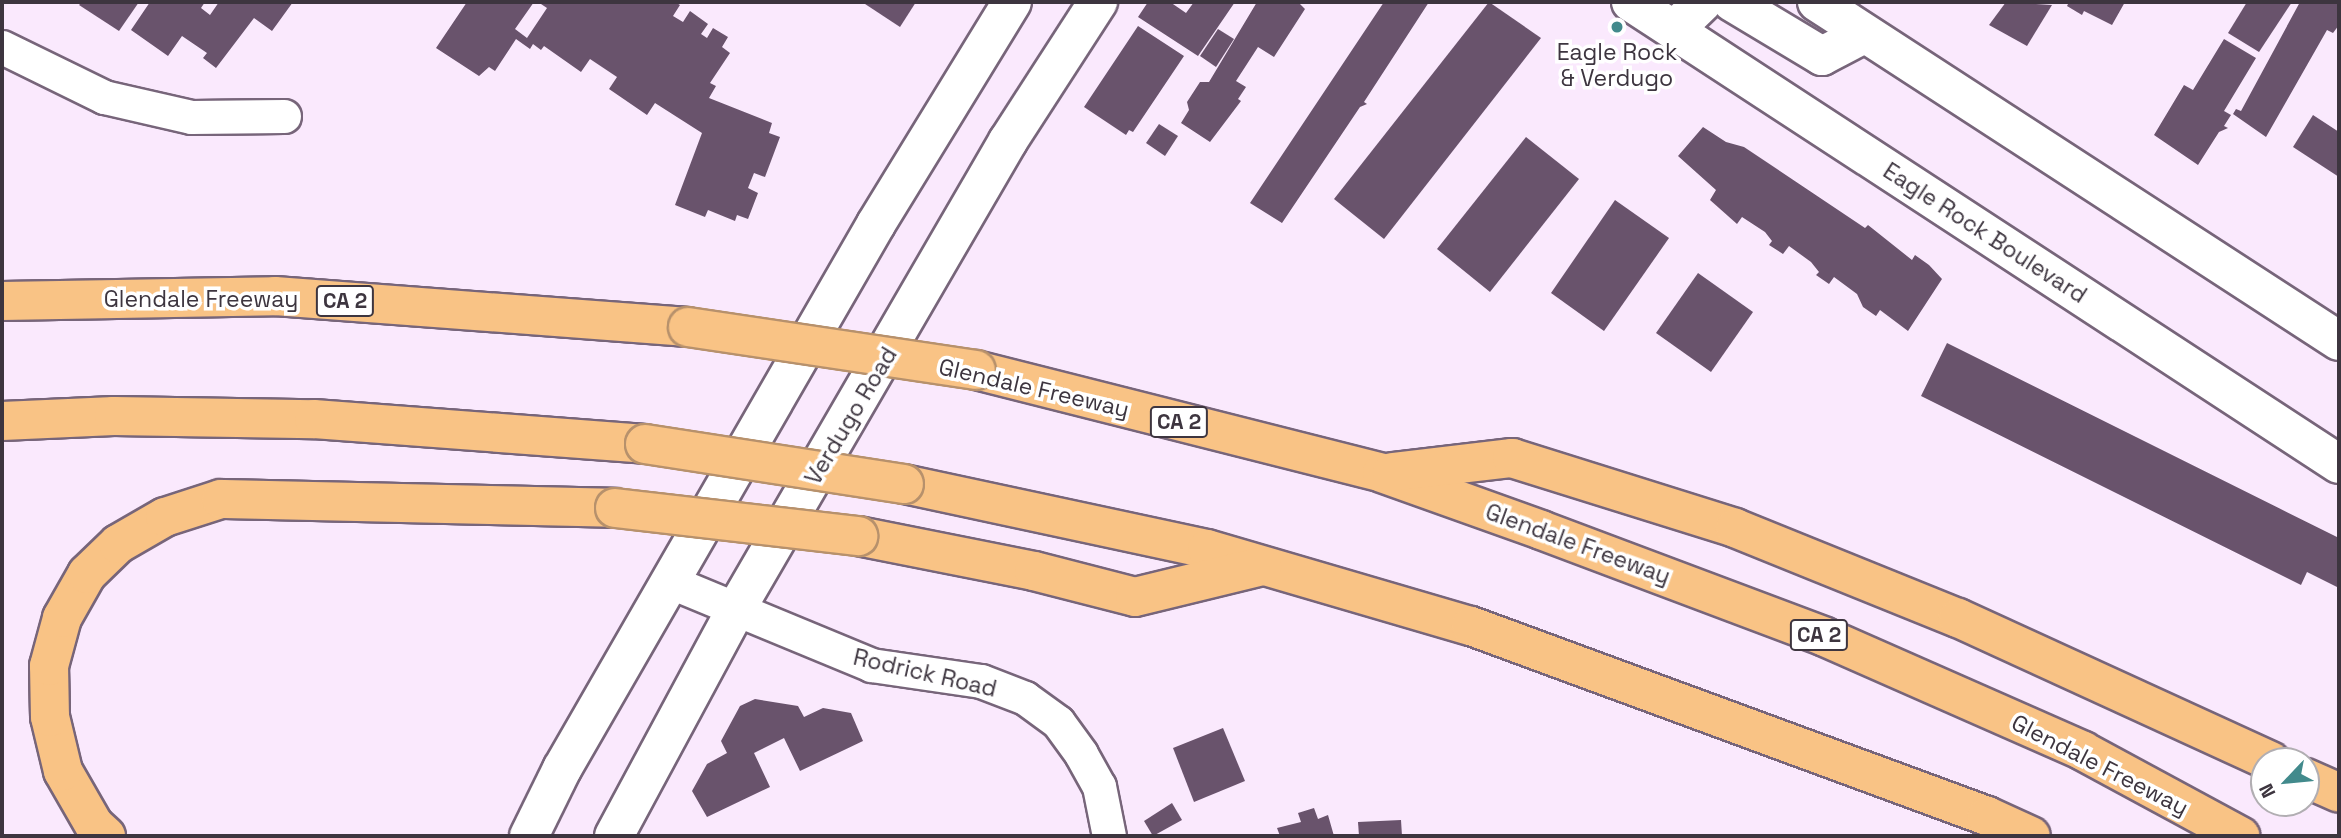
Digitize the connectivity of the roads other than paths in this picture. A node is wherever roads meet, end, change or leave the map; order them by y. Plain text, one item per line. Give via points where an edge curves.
1 (1012, 2) edge
2 (1098, 2) edge
3 (1632, 2) edge
4 (1703, 2) edge
5 (1732, 2) edge
6 (1817, 2) edge
7 (1674, 30) junction
8 (1864, 34) junction
9 (2, 47) edge
10 (284, 116) dead end
11 (2, 301) edge
12 (2339, 341) edge
13 (2, 421) edge
14 (2339, 464) edge
15 (1382, 473) junction
16 (1265, 565) junction
17 (671, 582) junction
18 (735, 611) junction
19 (2250, 751) edge
20 (2320, 784) edge
21 (2339, 793) edge
22 (106, 836) edge
23 (528, 836) edge
24 (614, 836) edge
25 (1109, 836) edge
26 (2031, 836) edge
27 (2240, 836) edge

1 - 17 main road via 876,224
2 - 18 main road, Verdugo Road via 1008,141
3 - 7 main road, Eagle Rock Boulevard
4 - 7 main road
5 - 8 main road via 1822,56
6 - 8 main road
7 - 14 main road, Eagle Rock Boulevard
8 - 12 main road
9 - 10 street via 104,97 191,117
11 - 15 highway, Glendale Freeway / CA 2, bridge via 275,296 688,327 976,370
13 - 16 highway, bridge via 114,416 314,419 645,444 904,484
15 - 19 highway via 1511,458 1735,528 1958,618
15 - 27 highway, Glendale Freeway / CA 2 via 1825,637 2083,751
16 - 22 highway, bridge via 1135,597 1034,571 858,536 615,508 220,499 165,517 118,544 87,573 62,618 49,666 50,717 62,771 94,825
16 - 26 highway via 1471,626
17 - 18 street, Rodrick Road
17 - 23 main road
18 - 24 main road, Verdugo Road
18 - 25 street, Rodrick Road via 871,665 981,681 1025,698 1058,722 1082,754 1099,786
20 - 21 highway

